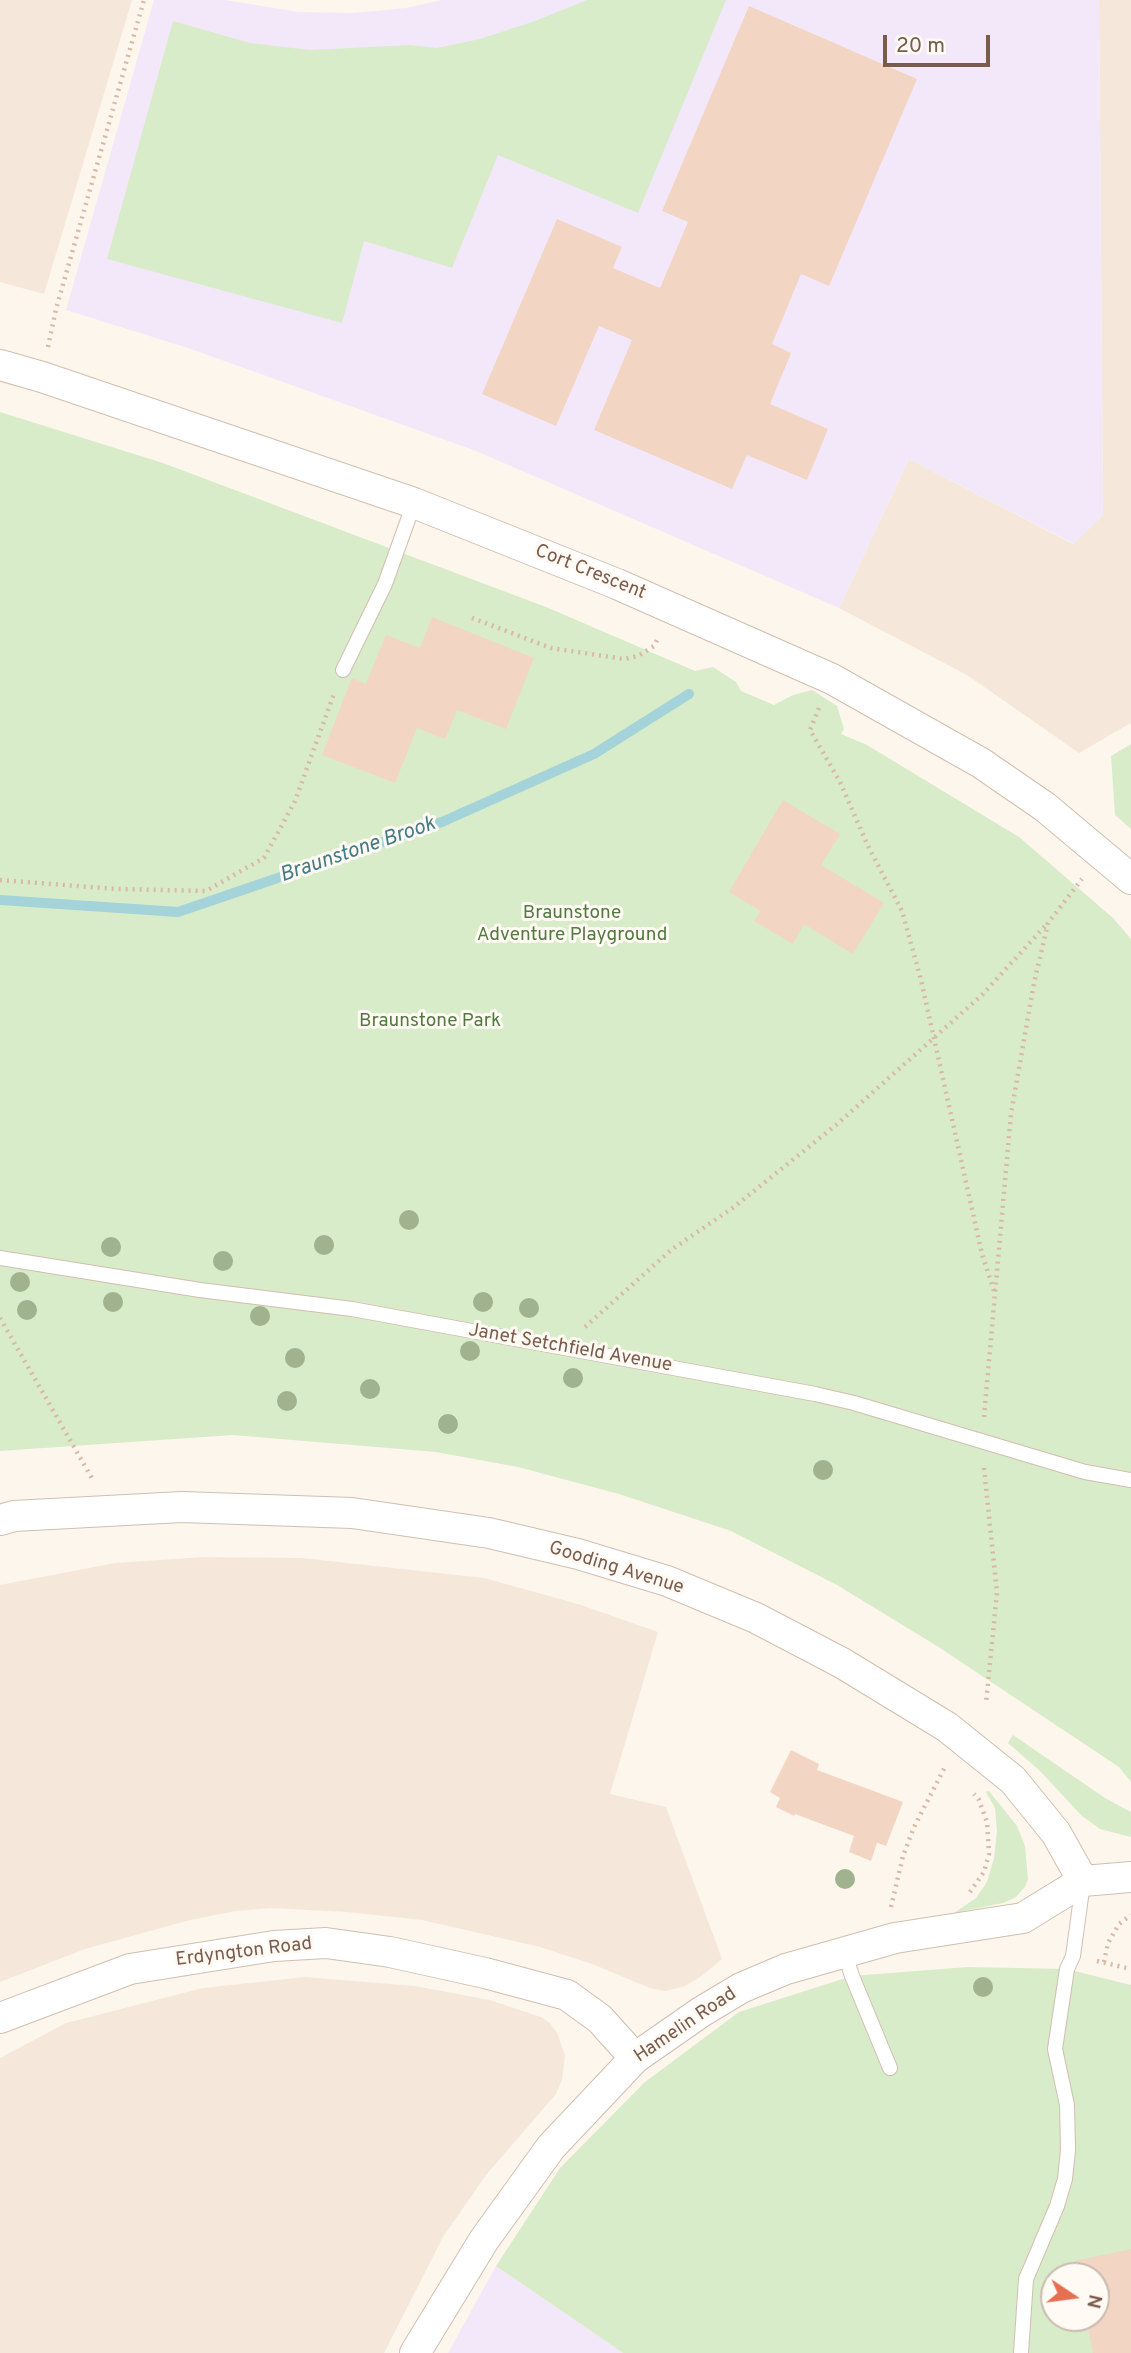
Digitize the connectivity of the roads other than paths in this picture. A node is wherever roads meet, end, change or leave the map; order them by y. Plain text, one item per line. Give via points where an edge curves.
1 (0, 365) edge
2 (414, 503) junction
3 (343, 670) road end
4 (1131, 879) edge
5 (0, 1258) edge
6 (1131, 1480) edge
7 (0, 1520) edge
8 (1131, 1877) edge
9 (1083, 1881) junction
10 (844, 1951) junction
11 (0, 2018) edge
12 (635, 2058) junction
13 (890, 2068) dead end
14 (415, 2353) edge
15 (1021, 2353) edge

1 - 2 street, Cort Crescent
2 - 3 lane via 385,584
2 - 4 street, Cort Crescent via 674,608 832,678 981,763 1045,807
5 - 6 lane, Janet Setchfield Avenue via 352,1309 854,1402 1085,1472
7 - 9 street, Gooding Avenue via 183,1507 352,1513 489,1533 667,1581 755,1618 830,1657 947,1727 1013,1780 1056,1833
8 - 9 street
9 - 10 street, Hamelin Road via 1023,1918 895,1938
9 - 15 lane via 1055,2049 1066,2105 1065,2179 1026,2278
10 - 12 street, Hamelin Road via 741,1987
10 - 13 lane
11 - 12 street, Erdyngton Road via 130,1969 274,1946 326,1943 390,1952 567,1995 600,2019
12 - 14 street, Hamelin Road via 551,2147 484,2240

